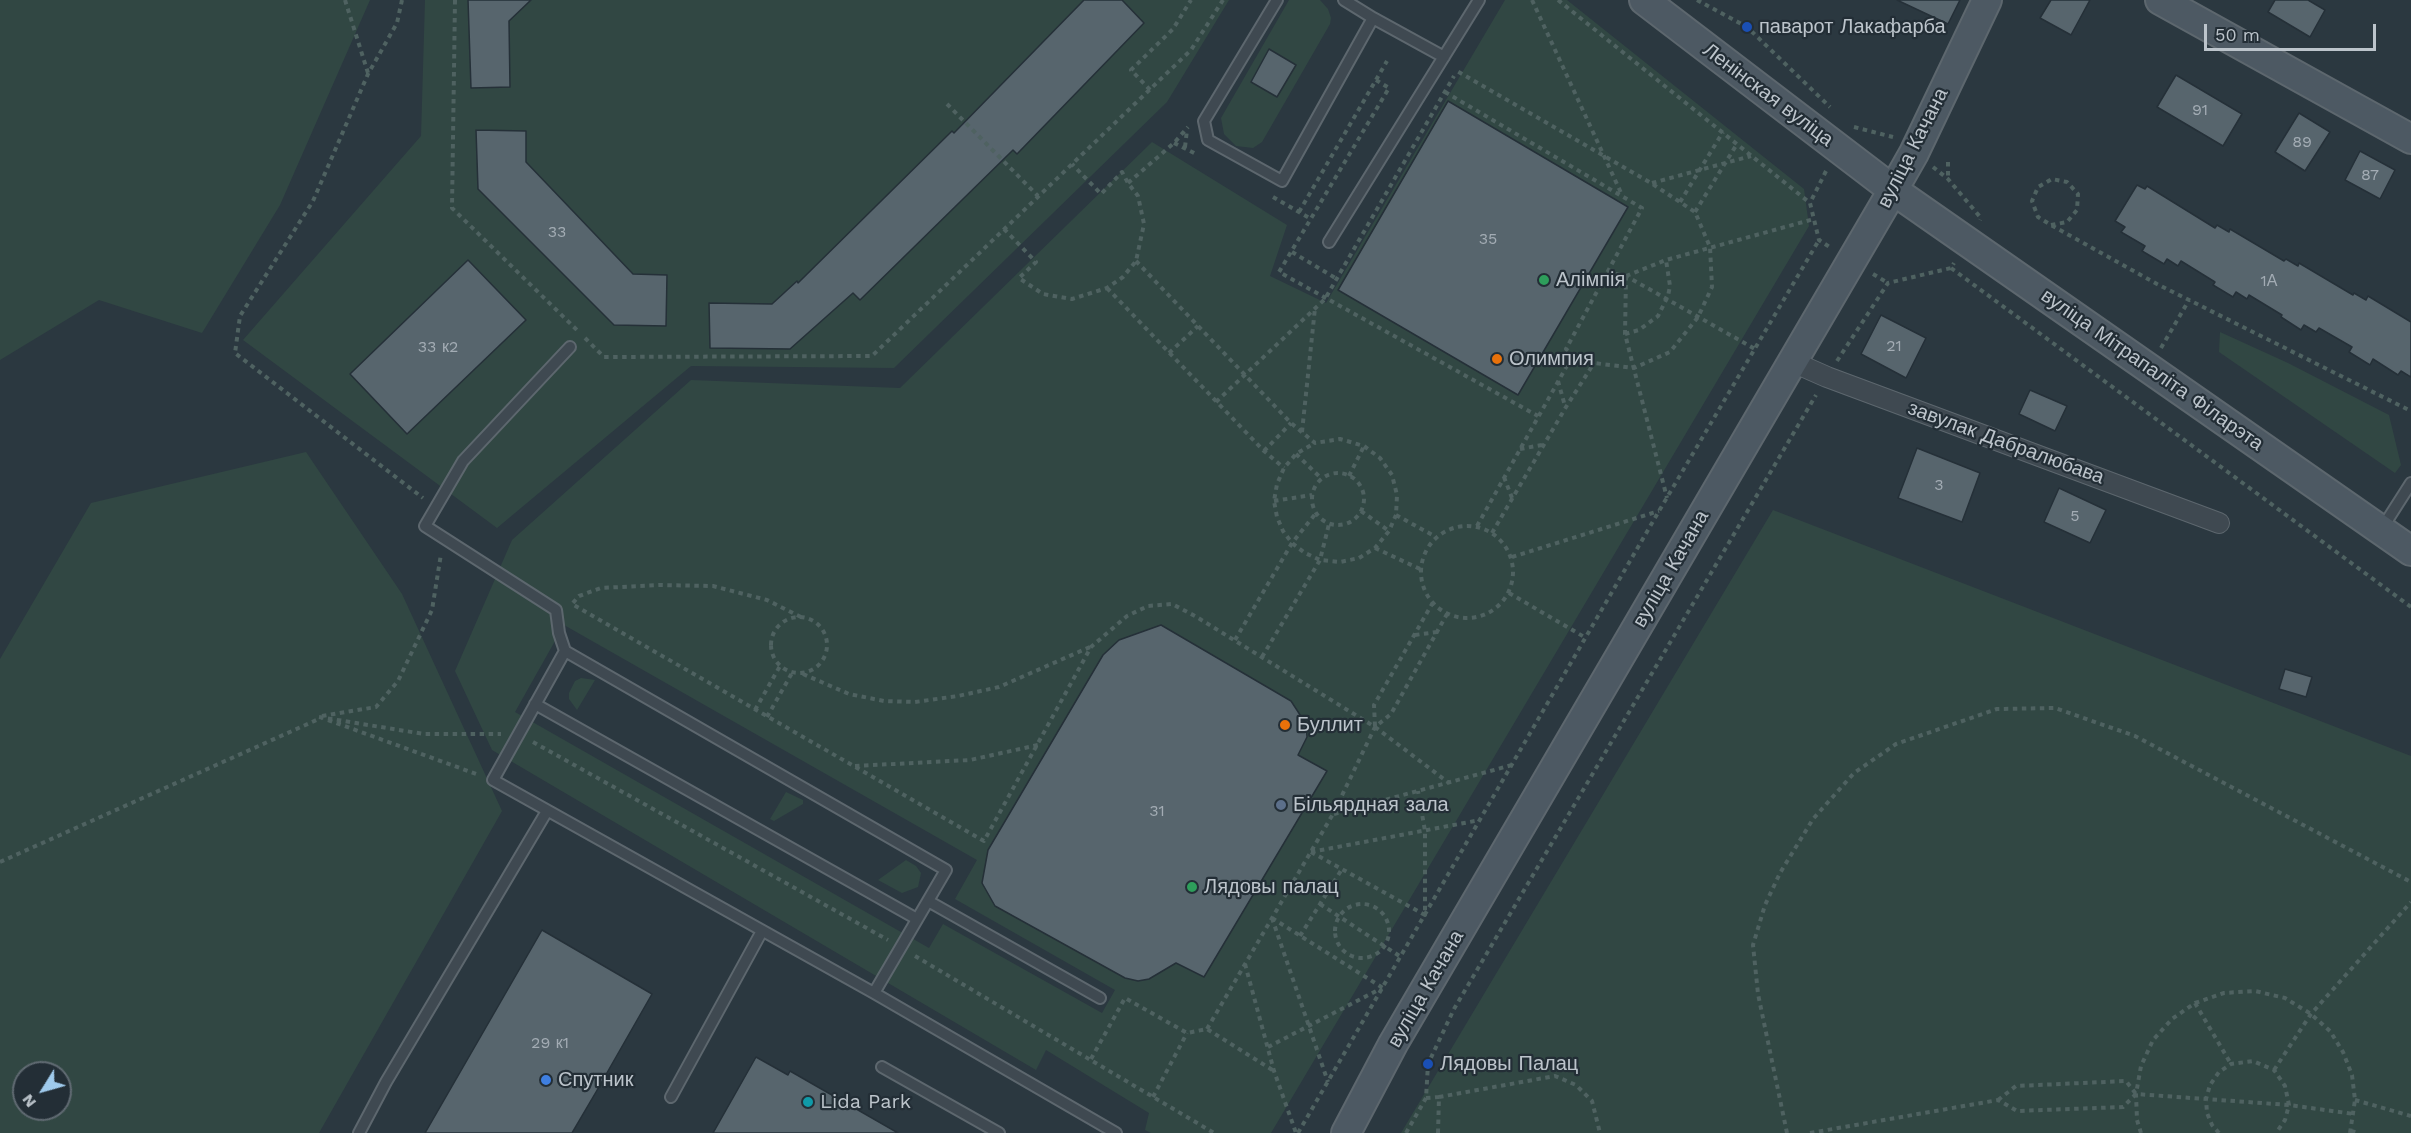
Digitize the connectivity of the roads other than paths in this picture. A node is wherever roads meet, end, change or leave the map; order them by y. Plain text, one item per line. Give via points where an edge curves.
1 (1277, 0) edge
2 (1344, 0) edge
3 (1478, 0) edge
4 (1644, 0) edge
5 (1987, 0) edge
6 (2160, 0) edge
7 (1372, 18) junction
8 (1444, 57) junction
9 (2411, 139) edge
10 (1893, 190) junction
11 (1329, 242) dead end
12 (570, 347) dead end
13 (1793, 362) junction
14 (2411, 483) edge
15 (2219, 523) dead end
16 (2381, 530) junction
17 (2411, 551) edge
18 (565, 651) junction
19 (535, 704) junction
20 (547, 811) junction
21 (928, 901) junction
22 (917, 919) junction
23 (762, 931) junction
24 (874, 993) junction
25 (1100, 998) dead end
26 (882, 1067) dead end
27 (671, 1097) dead end
28 (359, 1133) edge
29 (999, 1133) edge
30 (1116, 1133) edge
31 (1346, 1133) edge

1 - 7 lane via 1204,121 1208,140 1282,181
2 - 7 lane
3 - 8 lane
4 - 10 main road, Ленінская вуліца
5 - 10 main road, вуліца Качана
6 - 9 main road
7 - 8 lane
8 - 11 lane
10 - 13 main road, вуліца Качана
10 - 16 main road, вуліца Мітрапаліта Філарэта
12 - 18 lane via 463,461 425,526 556,610
13 - 15 street, завулак Дабралюбава
13 - 31 main road, вуліца Качана via 1393,1044
14 - 16 lane
16 - 17 main road, вуліца Мітрапаліта Філарэта
18 - 19 lane
18 - 21 lane via 945,870
19 - 20 lane via 493,780
19 - 22 lane
20 - 23 lane
20 - 28 lane
21 - 22 lane
21 - 25 lane
22 - 24 lane
23 - 24 lane
23 - 27 lane
24 - 30 lane
26 - 29 lane

